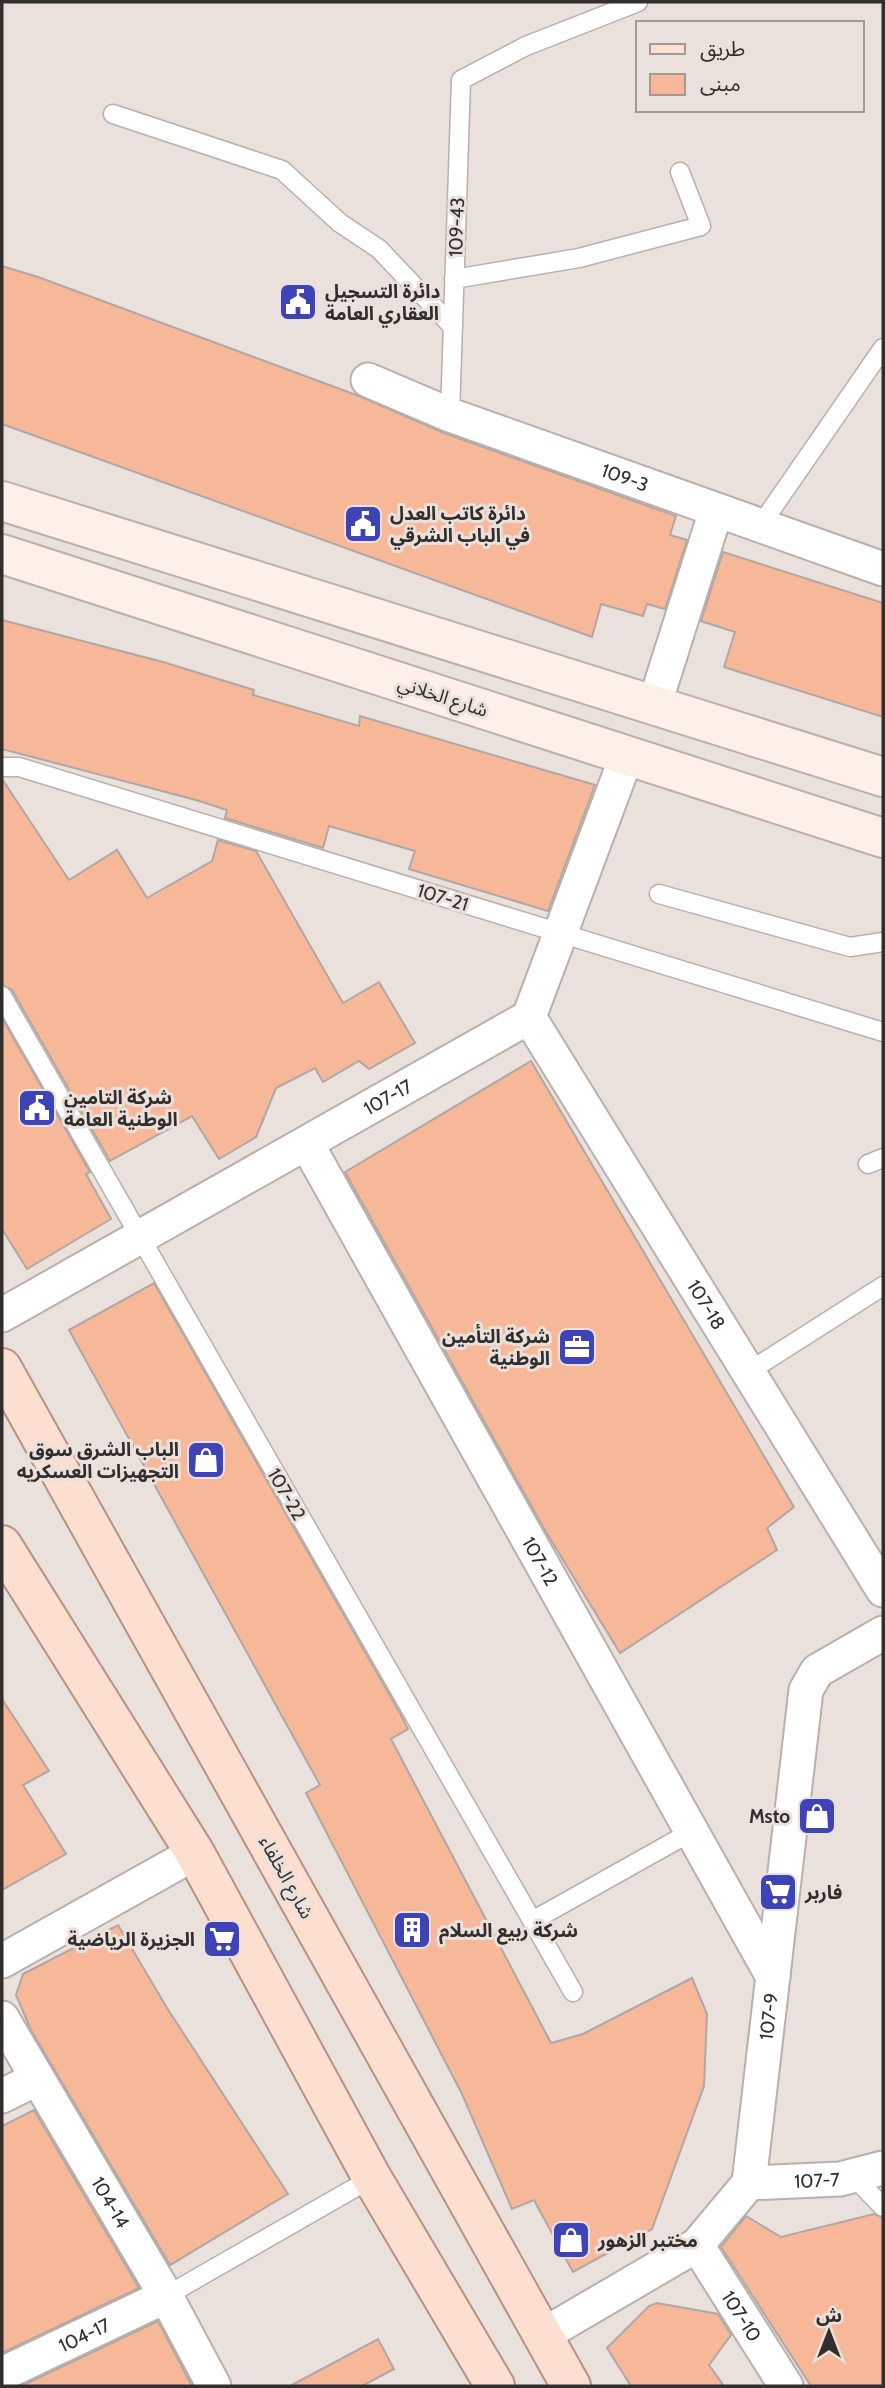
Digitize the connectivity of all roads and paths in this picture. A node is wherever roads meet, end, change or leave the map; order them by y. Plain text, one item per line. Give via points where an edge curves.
1 (638, 2) edge
2 (113, 114) dead end
3 (680, 172) dead end
4 (454, 279) junction
5 (453, 327) junction
6 (883, 348) edge
7 (368, 380) dead end
8 (450, 415) junction
9 (2, 501) edge
10 (716, 511) junction
11 (760, 526) junction
12 (2, 554) edge
13 (883, 569) edge
14 (654, 706) junction
15 (627, 755) junction
16 (2, 767) edge
17 (883, 777) edge
18 (883, 838) edge
19 (659, 894) dead end
20 (561, 933) junction
21 (883, 942) edge
22 (2, 996) edge
23 (529, 1017) junction
24 (883, 1031) edge
25 (307, 1144) junction
26 (140, 1237) junction
27 (883, 1286) edge
28 (2, 1315) edge
29 (2, 1368) edge
30 (748, 1372) junction
31 (2, 1545) edge
32 (883, 1590) edge
33 (883, 1633) edge
34 (691, 1832) junction
35 (195, 1853) junction
36 (532, 1920) junction
37 (2, 1961) edge
38 (772, 1977) junction
39 (573, 1992) dead end
40 (2, 2018) edge
41 (36, 2079) junction
42 (2, 2096) edge
43 (868, 2172) edge
44 (372, 2178) junction
45 (749, 2183) junction
46 (883, 2207) edge
47 (697, 2245) junction
48 (166, 2296) junction
49 (543, 2335) junction
50 (2, 2374) edge
51 (214, 2386) edge
52 (495, 2386) edge
53 (571, 2386) edge
54 (786, 2386) edge

1 - 4 lane, 109-43 via 526,46 461,80
2 - 5 lane via 282,170 340,223 379,249
3 - 4 lane via 701,226 579,258
4 - 5 lane, 109-43
5 - 8 lane, 109-43
6 - 11 lane
7 - 8 street, 109-3
8 - 10 street, 109-3
9 - 14 main road
10 - 11 street, 109-3
10 - 14 street
11 - 13 street, 109-3
12 - 15 main road, شارع الخلاني
14 - 17 main road
15 - 18 main road, شارع الخلاني
15 - 20 street
16 - 20 lane, 107-21 via 19,767
19 - 21 lane via 850,947
20 - 23 street
20 - 24 lane, 107-21
22 - 26 lane, 107-22
23 - 25 street, 107-17
23 - 30 street, 107-18
25 - 26 street, 107-17
25 - 34 street, 107-12
26 - 28 street, 107-17
26 - 36 lane, 107-22
27 - 30 lane
29 - 49 main road, شارع الخلفاء
30 - 32 street, 107-18
31 - 35 main road
33 - 38 street, 107-9 via 817,1671 806,1690
34 - 36 lane
34 - 38 street, 107-12
35 - 37 street
35 - 44 main road
36 - 39 lane, 107-22
38 - 45 street, 107-9
40 - 41 street, 104-14
41 - 42 street
41 - 48 street, 104-14
43 - 45 street, 107-7 via 840,2179
43 - 46 lane
44 - 48 lane
44 - 52 main road
45 - 47 street
47 - 49 street
47 - 54 street, 107-10
48 - 50 street, 104-17
48 - 51 street, 104-14
49 - 53 main road, شارع الخلفاء

